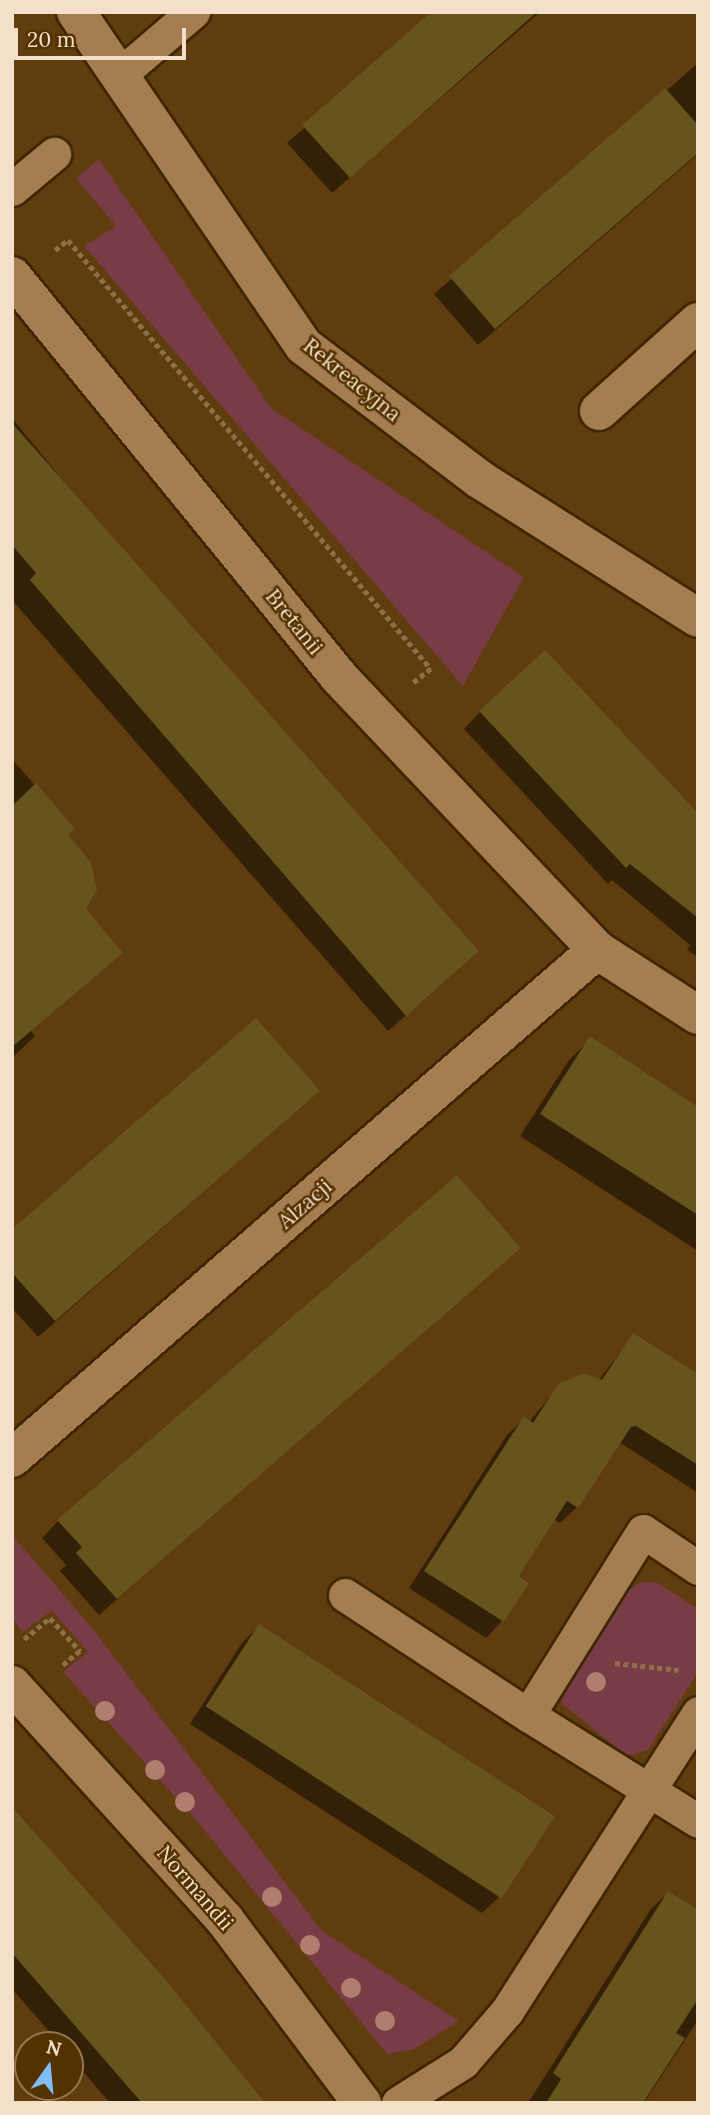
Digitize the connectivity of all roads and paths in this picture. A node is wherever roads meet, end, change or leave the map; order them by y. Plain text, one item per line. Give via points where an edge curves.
1 (76, 12) edge
2 (193, 12) edge
3 (118, 76) junction
4 (54, 154) dead end
5 (12, 190) edge
6 (46, 256) dead end
7 (12, 276) edge
8 (698, 322) edge
9 (599, 411) dead end
10 (698, 618) edge
11 (411, 685) dead end
12 (597, 950) junction
13 (698, 1015) edge
14 (12, 1458) edge
15 (698, 1568) edge
16 (345, 1595) dead end
17 (18, 1644) dead end
18 (602, 1664) dead end
19 (59, 1669) dead end
20 (685, 1671) dead end
21 (12, 1685) edge
22 (698, 1713) edge
23 (528, 1715) junction
24 (649, 1789) junction
25 (698, 1821) edge
26 (362, 2103) edge
27 (398, 2103) edge

1 - 3 street, Rekreacyjna
2 - 3 lane
3 - 10 street, Rekreacyjna via 304,346 480,479
4 - 5 lane
6 - 11 path via 68,240 431,668
7 - 12 street, Bretanii via 339,677
8 - 9 street
12 - 13 street, Bretanii
12 - 14 street, Alzacji
15 - 23 lane via 643,1531
16 - 23 lane
17 - 19 path via 50,1618 80,1651
18 - 20 path
21 - 26 street, Normandii via 225,1920
22 - 24 lane
23 - 24 lane
24 - 25 lane
24 - 27 lane via 507,2011 463,2062

